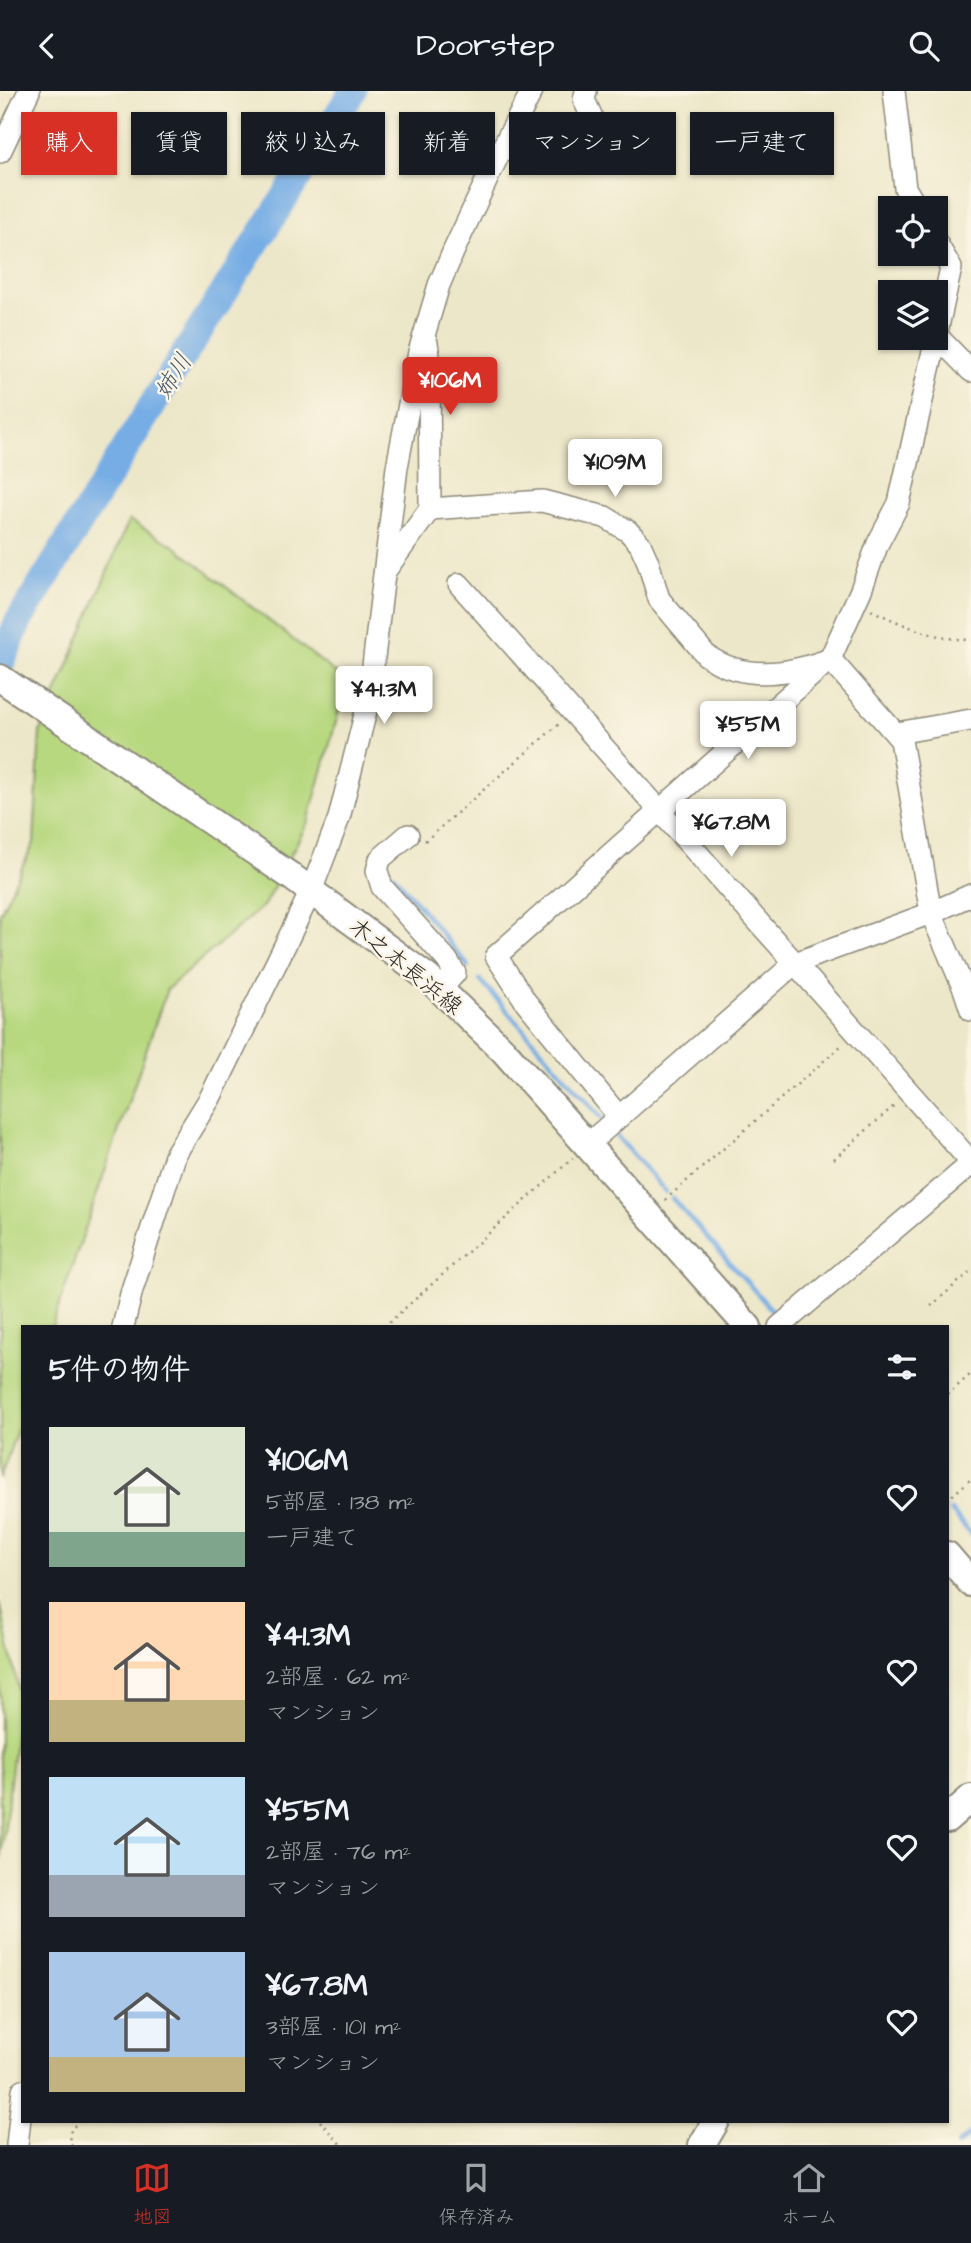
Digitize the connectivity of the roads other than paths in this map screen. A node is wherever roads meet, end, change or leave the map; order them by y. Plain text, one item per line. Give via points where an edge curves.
1 (29, 91) edge
2 (532, 91) edge
3 (586, 91) edge
4 (894, 91) edge
5 (590, 112) edge
6 (0, 152) edge
7 (910, 196) edge
8 (948, 263) edge
9 (948, 282) edge
10 (425, 330) junction
11 (948, 348) edge
12 (933, 350) edge
13 (971, 371) edge
14 (430, 509) junction
15 (384, 573) junction
16 (459, 584) dead end
17 (830, 659) junction
18 (0, 678) edge
19 (971, 720) edge
20 (897, 733) junction
21 (660, 810) junction
22 (415, 840) road end
23 (301, 884) junction
24 (971, 895) edge
25 (931, 913) junction
26 (795, 963) junction
27 (968, 988) edge
28 (440, 990) junction
29 (971, 1010) edge
30 (619, 1117) junction
31 (588, 1144) junction
32 (971, 1163) edge
33 (123, 1325) edge
34 (746, 1325) edge
35 (781, 1325) edge
36 (949, 1557) edge
37 (971, 1583) edge
38 (971, 1798) edge
39 (949, 1817) edge
40 (21, 2108) edge
41 (715, 2123) edge
42 (17, 2145) edge
43 (702, 2145) edge

1 - 6 street
2 - 10 street via 473,208
3 - 5 street
4 - 7 street via 905,188
8 - 9 street
10 - 14 street
10 - 15 street via 399,455
11 - 13 street
12 - 17 street via 899,503
14 - 15 street
14 - 17 street via 542,501 605,517 639,544 659,599 716,662 736,670 782,672
15 - 23 street via 369,699 339,818
16 - 21 street
17 - 20 street
17 - 21 street
18 - 23 main road, 木之本長浜線
19 - 20 street
20 - 25 street
21 - 26 street
21 - 30 street via 496,956 526,1002
22 - 28 street via 380,859 377,871 382,887 455,974
23 - 28 main road, 木之本長浜線
23 - 33 street via 211,1098 176,1153
24 - 25 street
25 - 26 street
25 - 27 street
26 - 30 street
26 - 32 street
27 - 29 street
28 - 31 main road, 木之本長浜線 via 503,1050
30 - 31 street
31 - 34 main road, 木之本長浜線
32 - 35 street
36 - 37 main road
38 - 39 main road
40 - 42 street
41 - 43 main road

